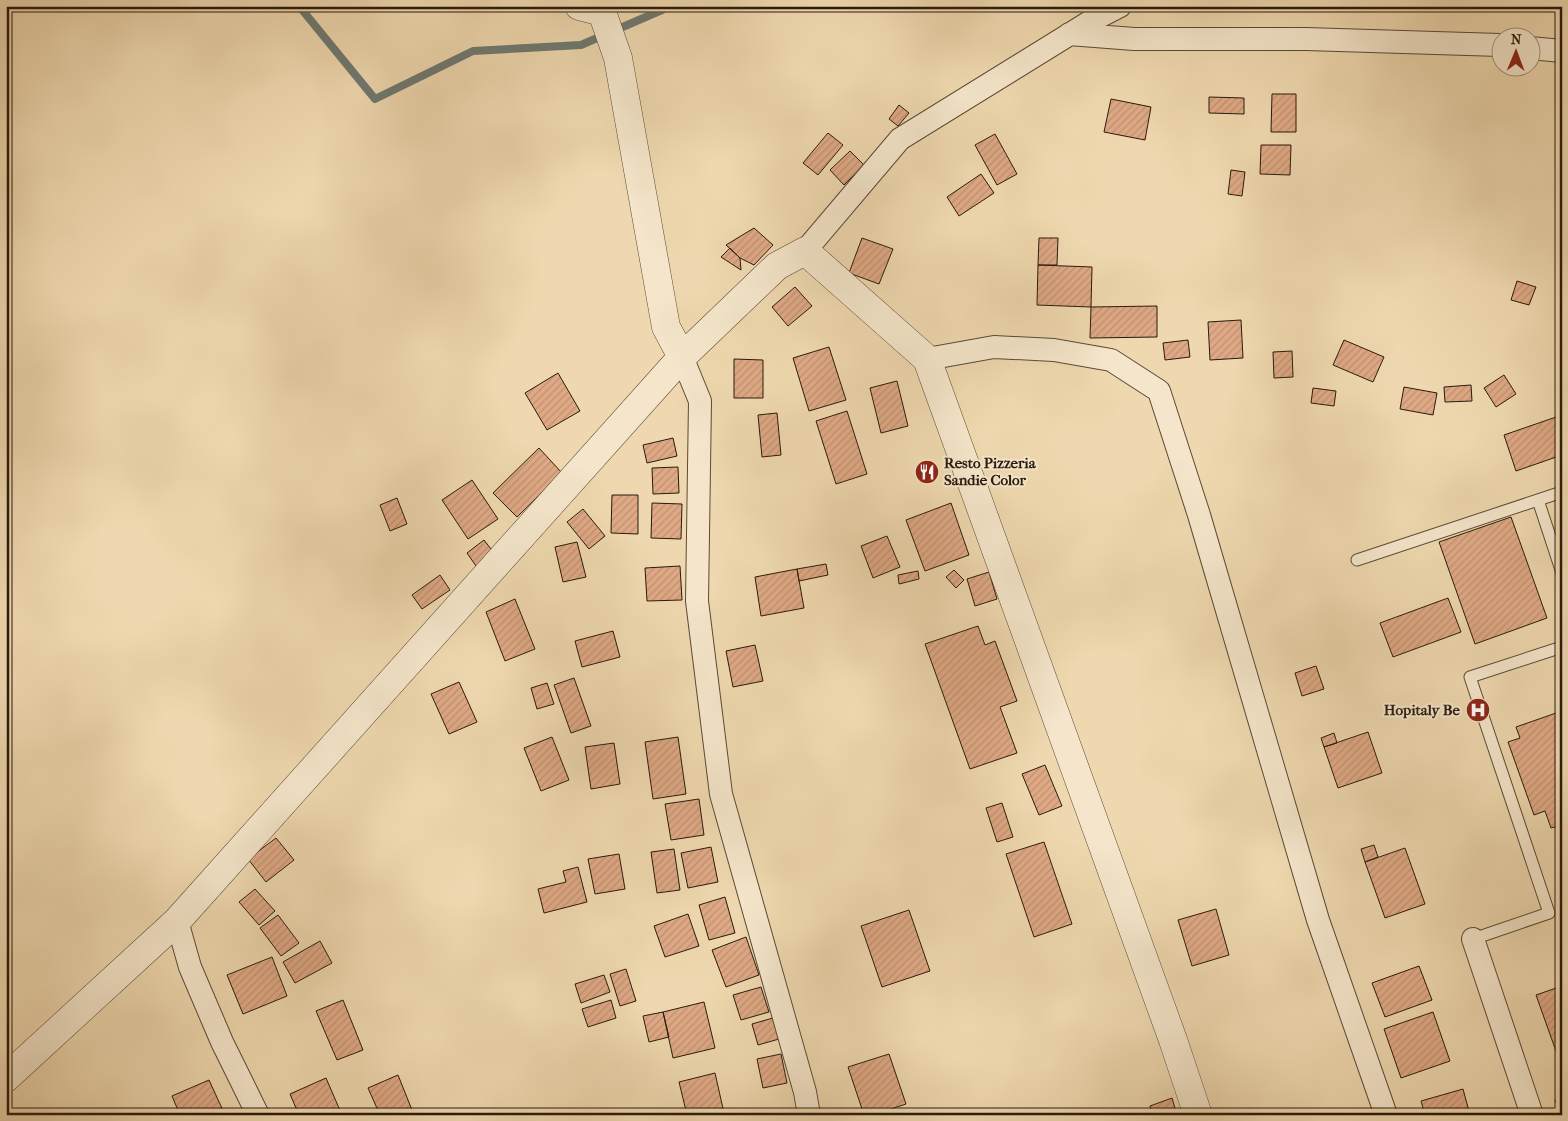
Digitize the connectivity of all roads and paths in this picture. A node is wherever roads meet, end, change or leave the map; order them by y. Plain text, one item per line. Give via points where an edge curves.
1 (1120, 6) edge
2 (590, 9) edge
3 (1069, 34) junction
4 (1490, 45) edge
5 (1540, 49) edge
6 (1562, 51) edge
7 (805, 251) junction
8 (682, 357) junction
9 (927, 359) junction
10 (1562, 492) edge
11 (1538, 500) junction
12 (1357, 560) dead end
13 (1562, 573) edge
14 (1562, 646) edge
15 (177, 921) junction
16 (1473, 939) joint
17 (6, 1078) edge
18 (258, 1115) edge
19 (809, 1115) edge
20 (1198, 1115) edge
21 (1386, 1115) edge
22 (1532, 1115) edge

1 - 3 street
2 - 8 street via 618,58 666,327
3 - 4 street via 1134,39
3 - 7 street via 900,139
5 - 6 street
7 - 8 street via 777,266
7 - 9 street
8 - 15 street
8 - 19 street via 700,401 697,601 721,794 803,1083
9 - 20 street
9 - 21 street via 994,347 1054,350 1111,360 1160,391 1200,515 1318,920
10 - 11 lane
11 - 12 lane
11 - 13 lane
14 - 16 lane via 1470,677 1550,913
15 - 17 street
15 - 18 street via 190,967
16 - 22 street

